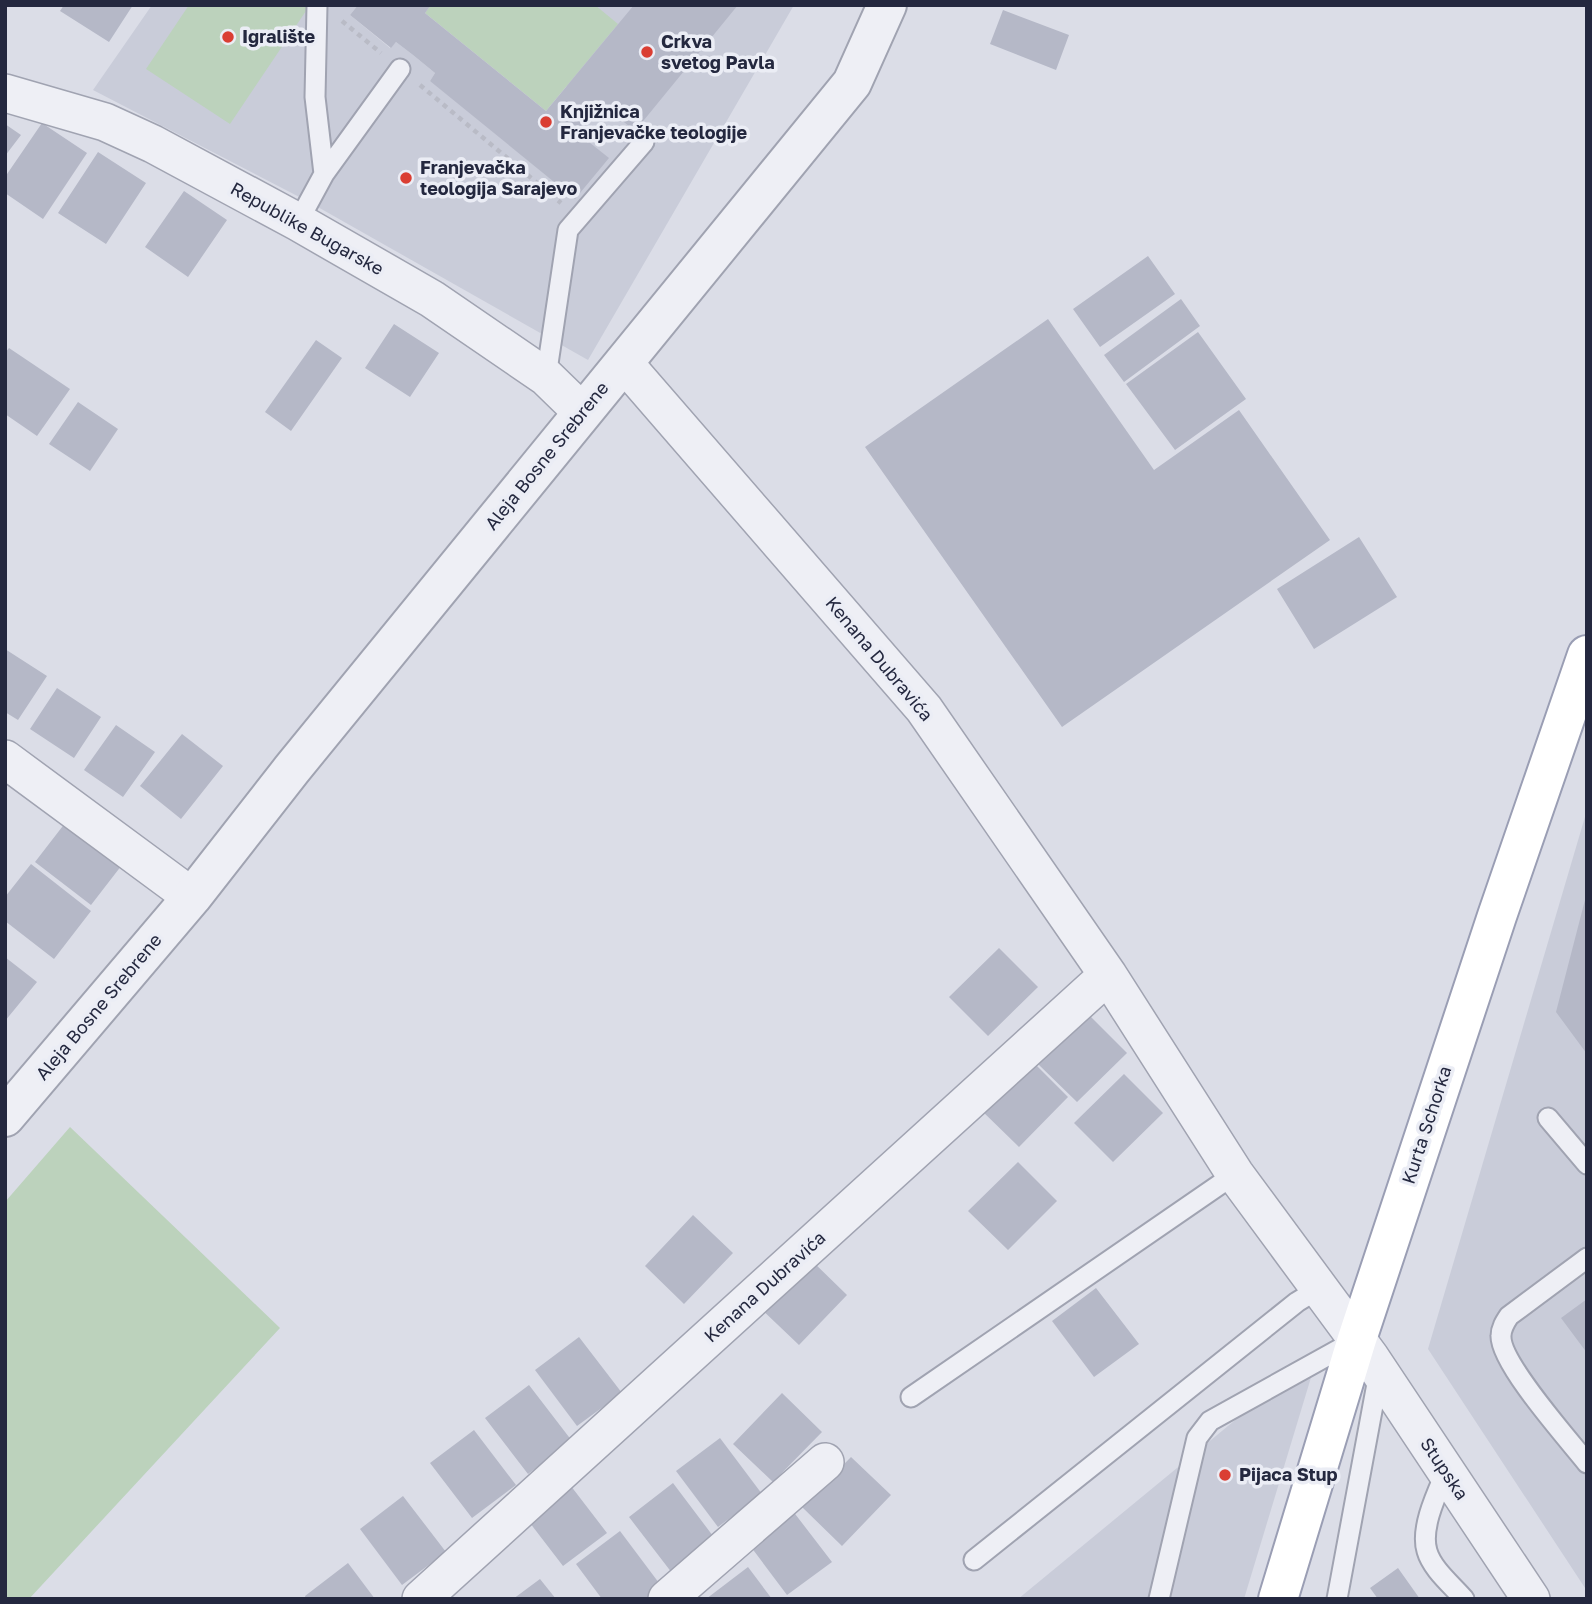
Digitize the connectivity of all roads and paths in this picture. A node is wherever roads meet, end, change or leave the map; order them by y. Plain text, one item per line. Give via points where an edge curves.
1 (887, 5) edge
2 (324, 9) edge
3 (400, 69) junction
4 (5, 93) edge
5 (644, 142) dead end
6 (324, 174) junction
7 (578, 217) junction
8 (298, 222) junction
9 (624, 363) junction
10 (546, 377) junction
11 (582, 412) junction
12 (1586, 663) edge
13 (5, 759) edge
14 (192, 897) junction
15 (1108, 975) junction
16 (5, 1117) edge
17 (1548, 1118) dead end
18 (1587, 1164) edge
19 (1235, 1174) junction
20 (1587, 1258) edge
21 (1320, 1288) junction
22 (1357, 1339) junction
23 (1379, 1373) junction
24 (911, 1398) dead end
25 (825, 1462) dead end
26 (1587, 1463) edge
27 (1446, 1472) junction
28 (974, 1560) dead end
29 (421, 1599) edge
30 (667, 1599) edge
31 (1159, 1599) edge
32 (1278, 1599) edge
33 (1337, 1599) edge
34 (1464, 1599) edge
35 (1531, 1599) edge

1 - 9 street, Aleja Bosne Srebrene via 852,83
2 - 3 path
2 - 6 lane via 316,97
3 - 6 lane
3 - 7 path
4 - 8 street, Republike Bugarske via 105,122
5 - 7 lane
6 - 8 lane
7 - 10 lane via 568,230
8 - 10 street, Republike Bugarske via 432,299
9 - 11 street, Aleja Bosne Srebrene
9 - 15 street, Kenana Dubravića via 924,709
10 - 11 street, Republike Bugarske
11 - 14 street, Aleja Bosne Srebrene
12 - 22 main road, Kurta Schorka via 1492,929
13 - 14 street
14 - 16 street, Aleja Bosne Srebrene
15 - 19 street, Kenana Dubravića
15 - 29 street, Kenana Dubravića
17 - 18 lane
19 - 21 street, Kenana Dubravića
19 - 24 lane
20 - 26 lane via 1509,1316 1501,1339 1515,1374
21 - 22 street, Kenana Dubravića
21 - 28 lane
22 - 23 street, Stupska
22 - 31 lane via 1201,1429
22 - 32 main road, Kurta Schorka
23 - 27 street, Stupska
23 - 33 lane
25 - 30 street
27 - 34 lane via 1433,1502 1426,1550
27 - 35 street, Stupska

